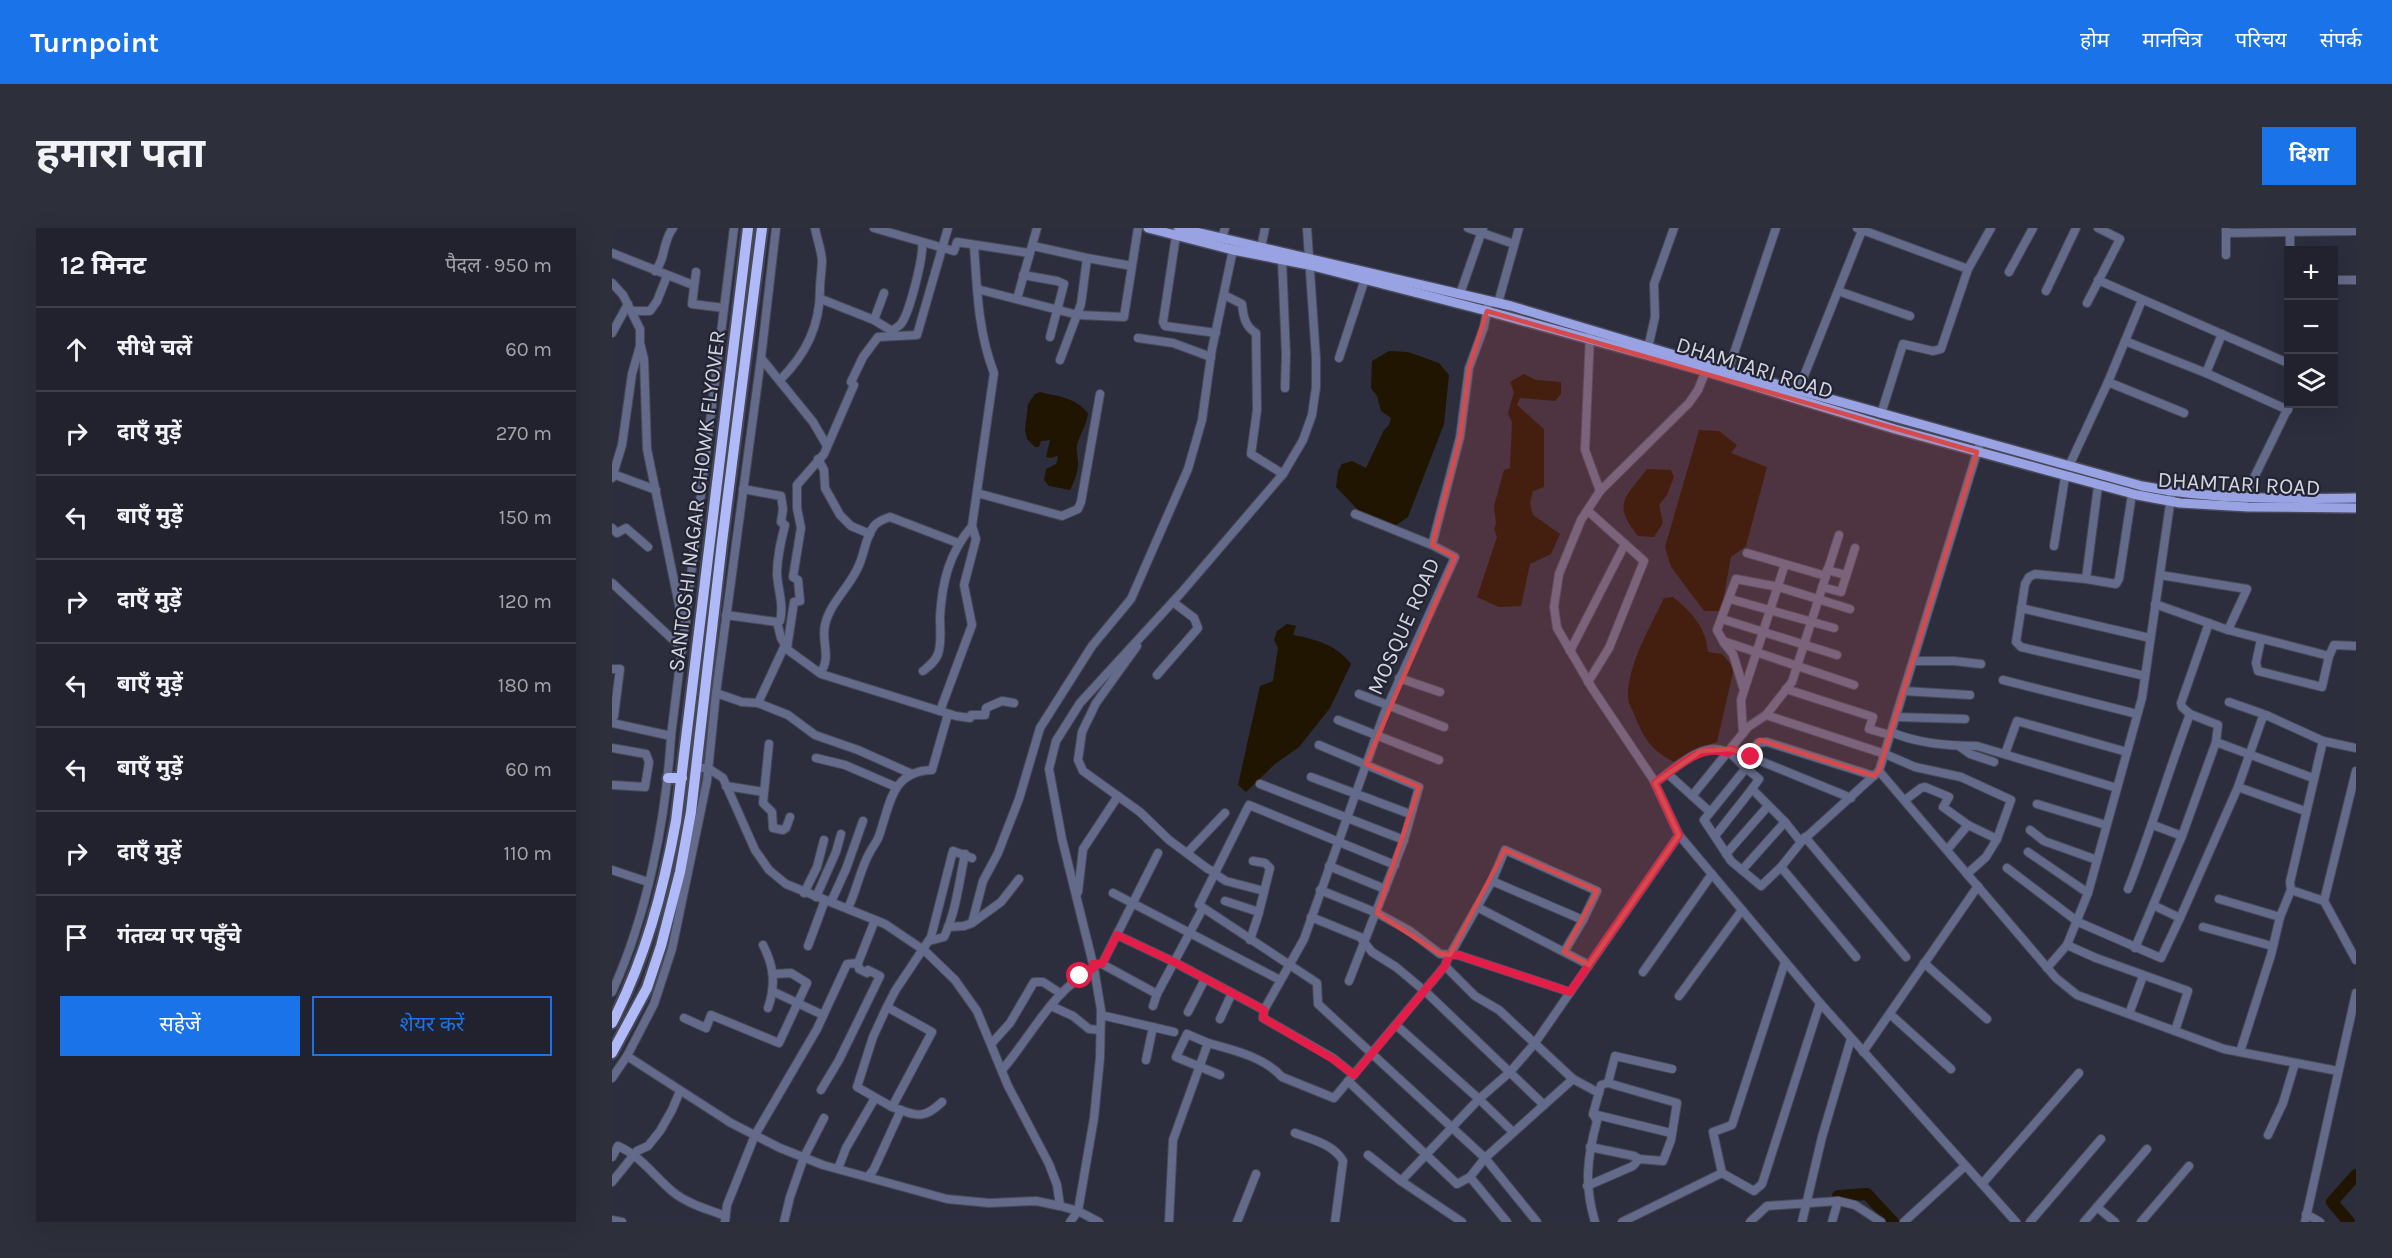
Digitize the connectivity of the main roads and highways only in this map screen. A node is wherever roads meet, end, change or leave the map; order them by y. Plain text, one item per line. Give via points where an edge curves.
1 (748, 228) edge
2 (762, 228) edge
3 (1148, 228) edge
4 (1177, 230) edge
5 (1233, 246) junction
6 (1309, 261) junction
7 (1590, 335) junction
8 (1707, 369) junction
9 (2171, 497) junction
10 (2356, 498) edge
11 (2356, 508) edge
12 (668, 778) road end
13 (682, 778) junction
14 (612, 1023) edge
15 (612, 1053) edge

1 - 13 highway, SANTOSHI NAGAR CHOWK FLYOVER
2 - 15 highway, SANTOSHI NAGAR CHOWK FLYOVER via 722,542 702,768 661,946 647,988
3 - 4 main road, DHAMTARI ROAD
4 - 5 main road, DHAMTARI ROAD
4 - 5 main road via 1222,238
5 - 6 main road via 1261,248
5 - 6 main road, DHAMTARI ROAD via 1282,260
6 - 7 main road, DHAMTARI ROAD via 1365,279
6 - 7 main road via 1493,302
7 - 8 main road, DHAMTARI ROAD
7 - 8 main road via 1648,348
8 - 9 main road via 1728,371
8 - 9 main road, DHAMTARI ROAD via 1895,429 2065,477 2132,494
9 - 10 main road
9 - 11 main road, DHAMTARI ROAD via 2248,507
12 - 13 highway
13 - 14 highway, SANTOSHI NAGAR CHOWK FLYOVER via 667,870 652,925 635,976

